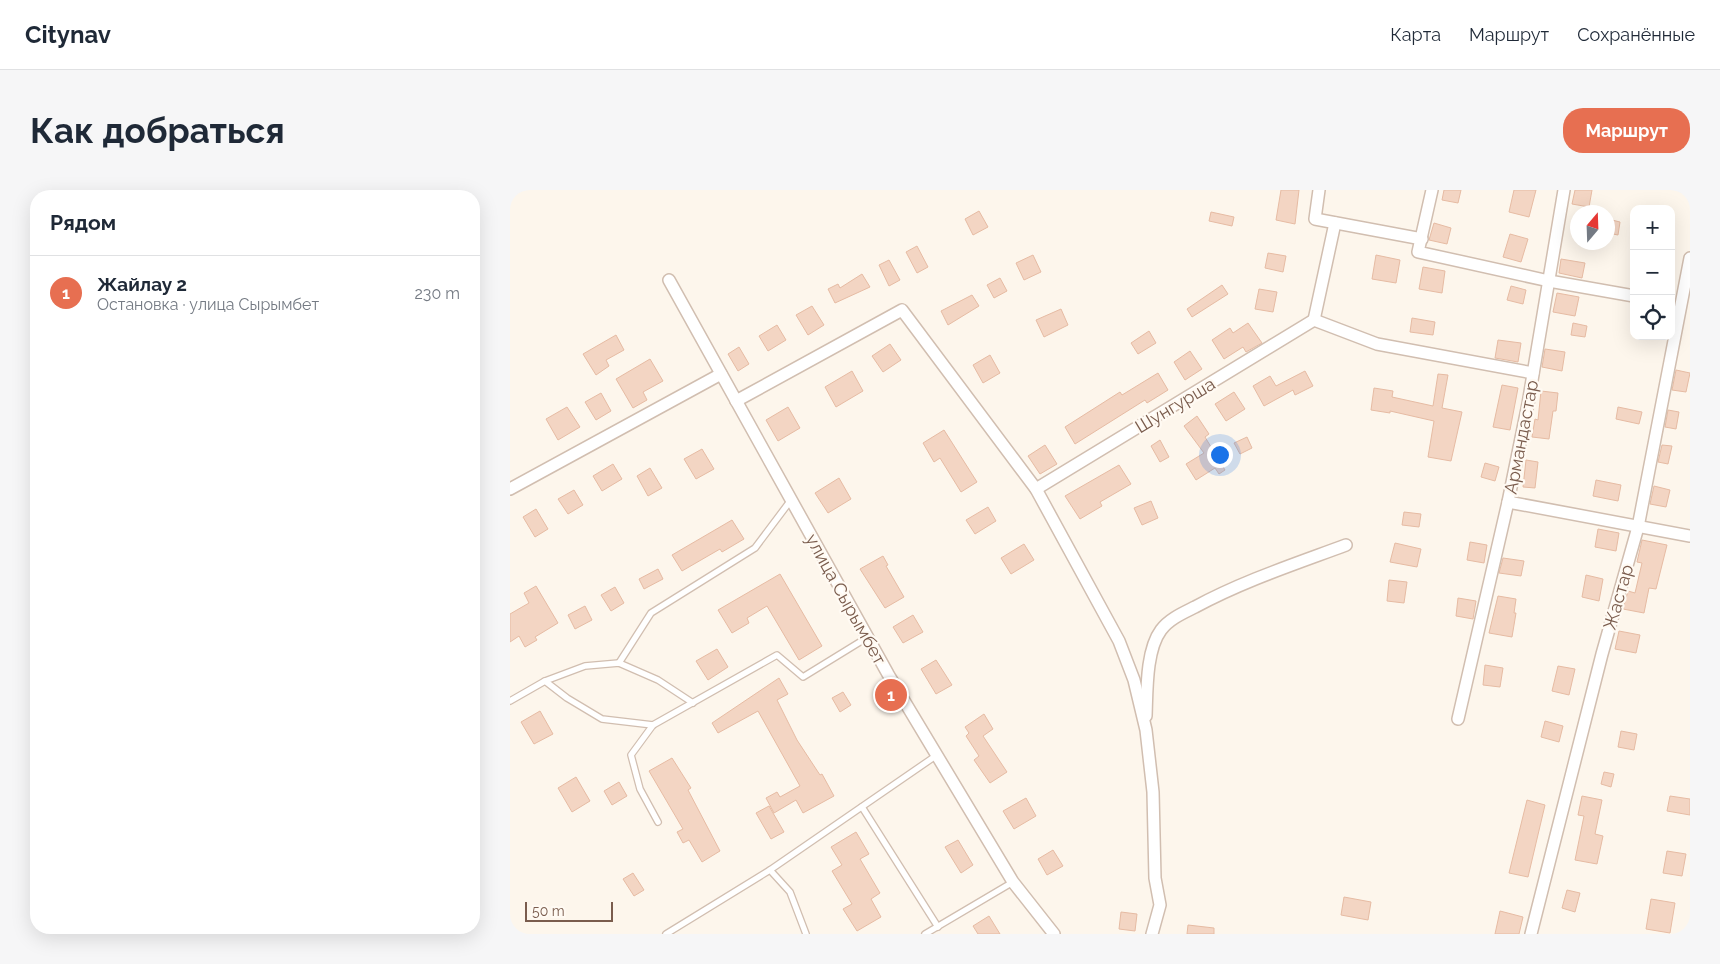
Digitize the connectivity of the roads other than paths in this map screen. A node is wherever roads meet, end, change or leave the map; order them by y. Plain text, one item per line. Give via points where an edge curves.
1 (1319, 190) edge
2 (1432, 190) edge
3 (1564, 190) edge
4 (1335, 223) junction
5 (1422, 239) junction
6 (1690, 258) edge
7 (668, 280) dead end
8 (1549, 281) junction
9 (1630, 295) edge
10 (1681, 305) edge
11 (1314, 320) junction
12 (1533, 373) junction
13 (721, 374) junction
14 (736, 401) junction
15 (510, 488) edge
16 (1036, 490) junction
17 (791, 500) junction
18 (1508, 502) junction
19 (1638, 527) junction
20 (1690, 536) edge
21 (1346, 544) dead end
22 (868, 637) junction
23 (619, 663) junction
24 (545, 681) junction
25 (510, 701) edge
26 (693, 703) junction
27 (1458, 719) dead end
28 (653, 725) junction
29 (1146, 730) junction
30 (937, 755) junction
31 (862, 807) junction
32 (658, 822) dead end
33 (770, 870) junction
34 (1014, 882) junction
35 (938, 927) junction
36 (666, 934) edge
37 (806, 934) edge
38 (925, 934) edge
39 (1054, 934) edge
40 (1152, 934) edge
41 (1531, 934) edge

1 - 4 street via 1315,219
2 - 5 street
3 - 8 street, Армандастар
4 - 5 street
4 - 11 street
5 - 8 street via 1418,252
6 - 10 street, Жастар
7 - 13 street, улица Сырымбет
8 - 9 street
8 - 12 street, Армандастар
10 - 19 street, Жастар
11 - 12 street via 1377,344
11 - 16 street, Шунгурша
12 - 18 street, Армандастар
13 - 14 street, улица Сырымбет
13 - 15 street
14 - 16 street via 902,310
14 - 17 street, улица Сырымбет
16 - 29 street via 1119,641 1134,680
17 - 22 street, улица Сырымбет
17 - 23 lane via 755,548 651,613
18 - 19 street, Армандастар
18 - 27 street
19 - 20 street, Армандастар
19 - 41 street, Жастар via 1602,654
21 - 29 street via 1227,590 1171,620 1160,631 1154,647 1148,676
22 - 26 lane via 803,677 777,655
22 - 30 street, улица Сырымбет
23 - 24 lane via 585,666
23 - 26 lane via 658,680
24 - 25 lane
24 - 28 lane via 602,719
26 - 28 lane
28 - 32 lane via 631,754 640,790
29 - 40 street via 1153,792 1155,878 1160,906
30 - 31 lane
30 - 34 street, улица Сырымбет
31 - 33 lane
31 - 35 lane
33 - 36 lane
33 - 37 lane via 790,892
34 - 35 lane
34 - 39 street, улица Сырымбет
35 - 38 lane

